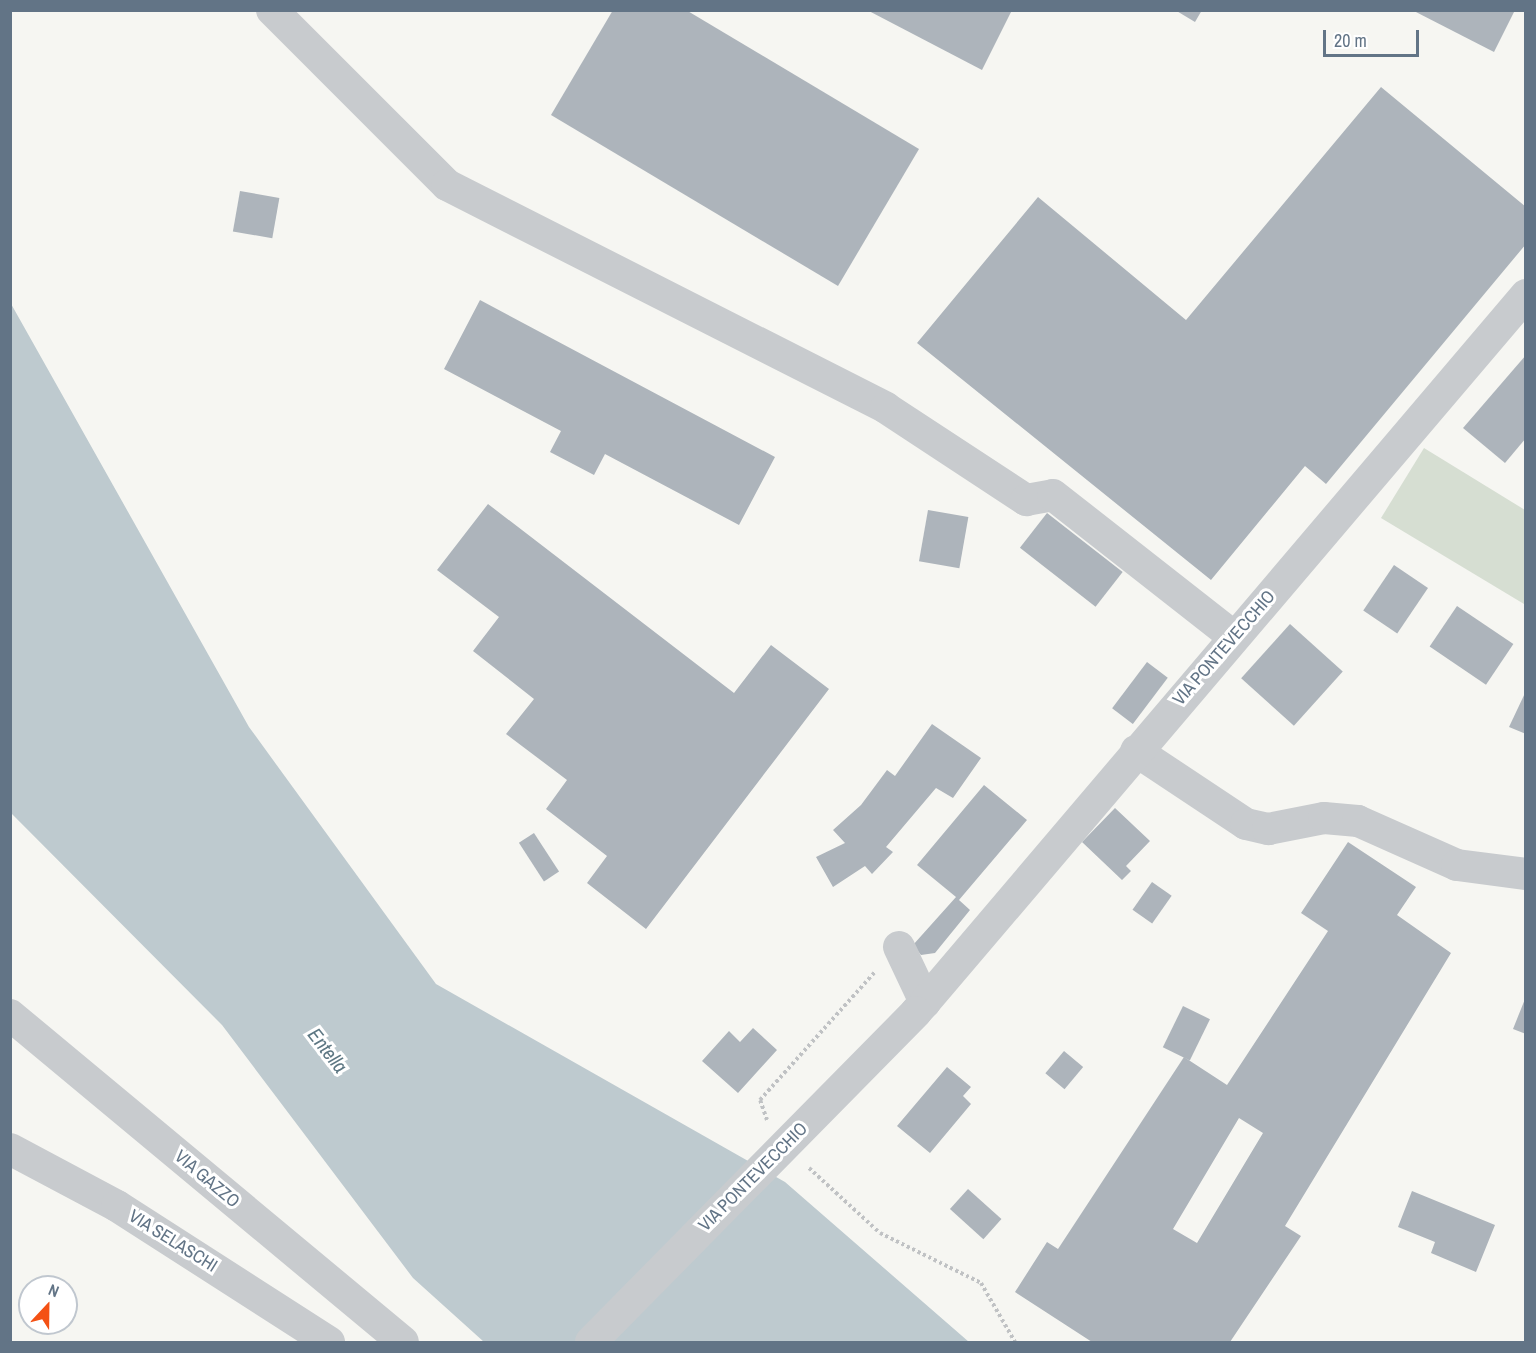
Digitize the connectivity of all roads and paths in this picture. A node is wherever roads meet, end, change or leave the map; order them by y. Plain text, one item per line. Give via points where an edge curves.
1 (272, 10) edge
2 (1526, 295) edge
3 (1234, 637) junction
4 (1136, 751) junction
5 (1526, 874) edge
6 (899, 947) joint
7 (920, 1007) junction
8 (10, 1015) edge
9 (769, 1126) dead end
10 (10, 1149) edge
11 (801, 1161) dead end
12 (329, 1342) edge
13 (404, 1342) edge
14 (591, 1342) edge
15 (1015, 1342) edge

1 - 3 street via 447,185 886,408 1026,500 1053,495
2 - 3 street, VIA PONTEVECCHIO
3 - 4 street, VIA PONTEVECCHIO
4 - 5 street via 1246,824 1268,829 1324,818 1358,821 1457,865
4 - 7 street, VIA PONTEVECCHIO
6 - 7 street
6 - 9 path via 760,1100
7 - 14 street, VIA PONTEVECCHIO, bridge
8 - 13 street, VIA GAZZO
10 - 12 street, VIA SELASCHI via 117,1206
11 - 15 path via 880,1233 981,1283

